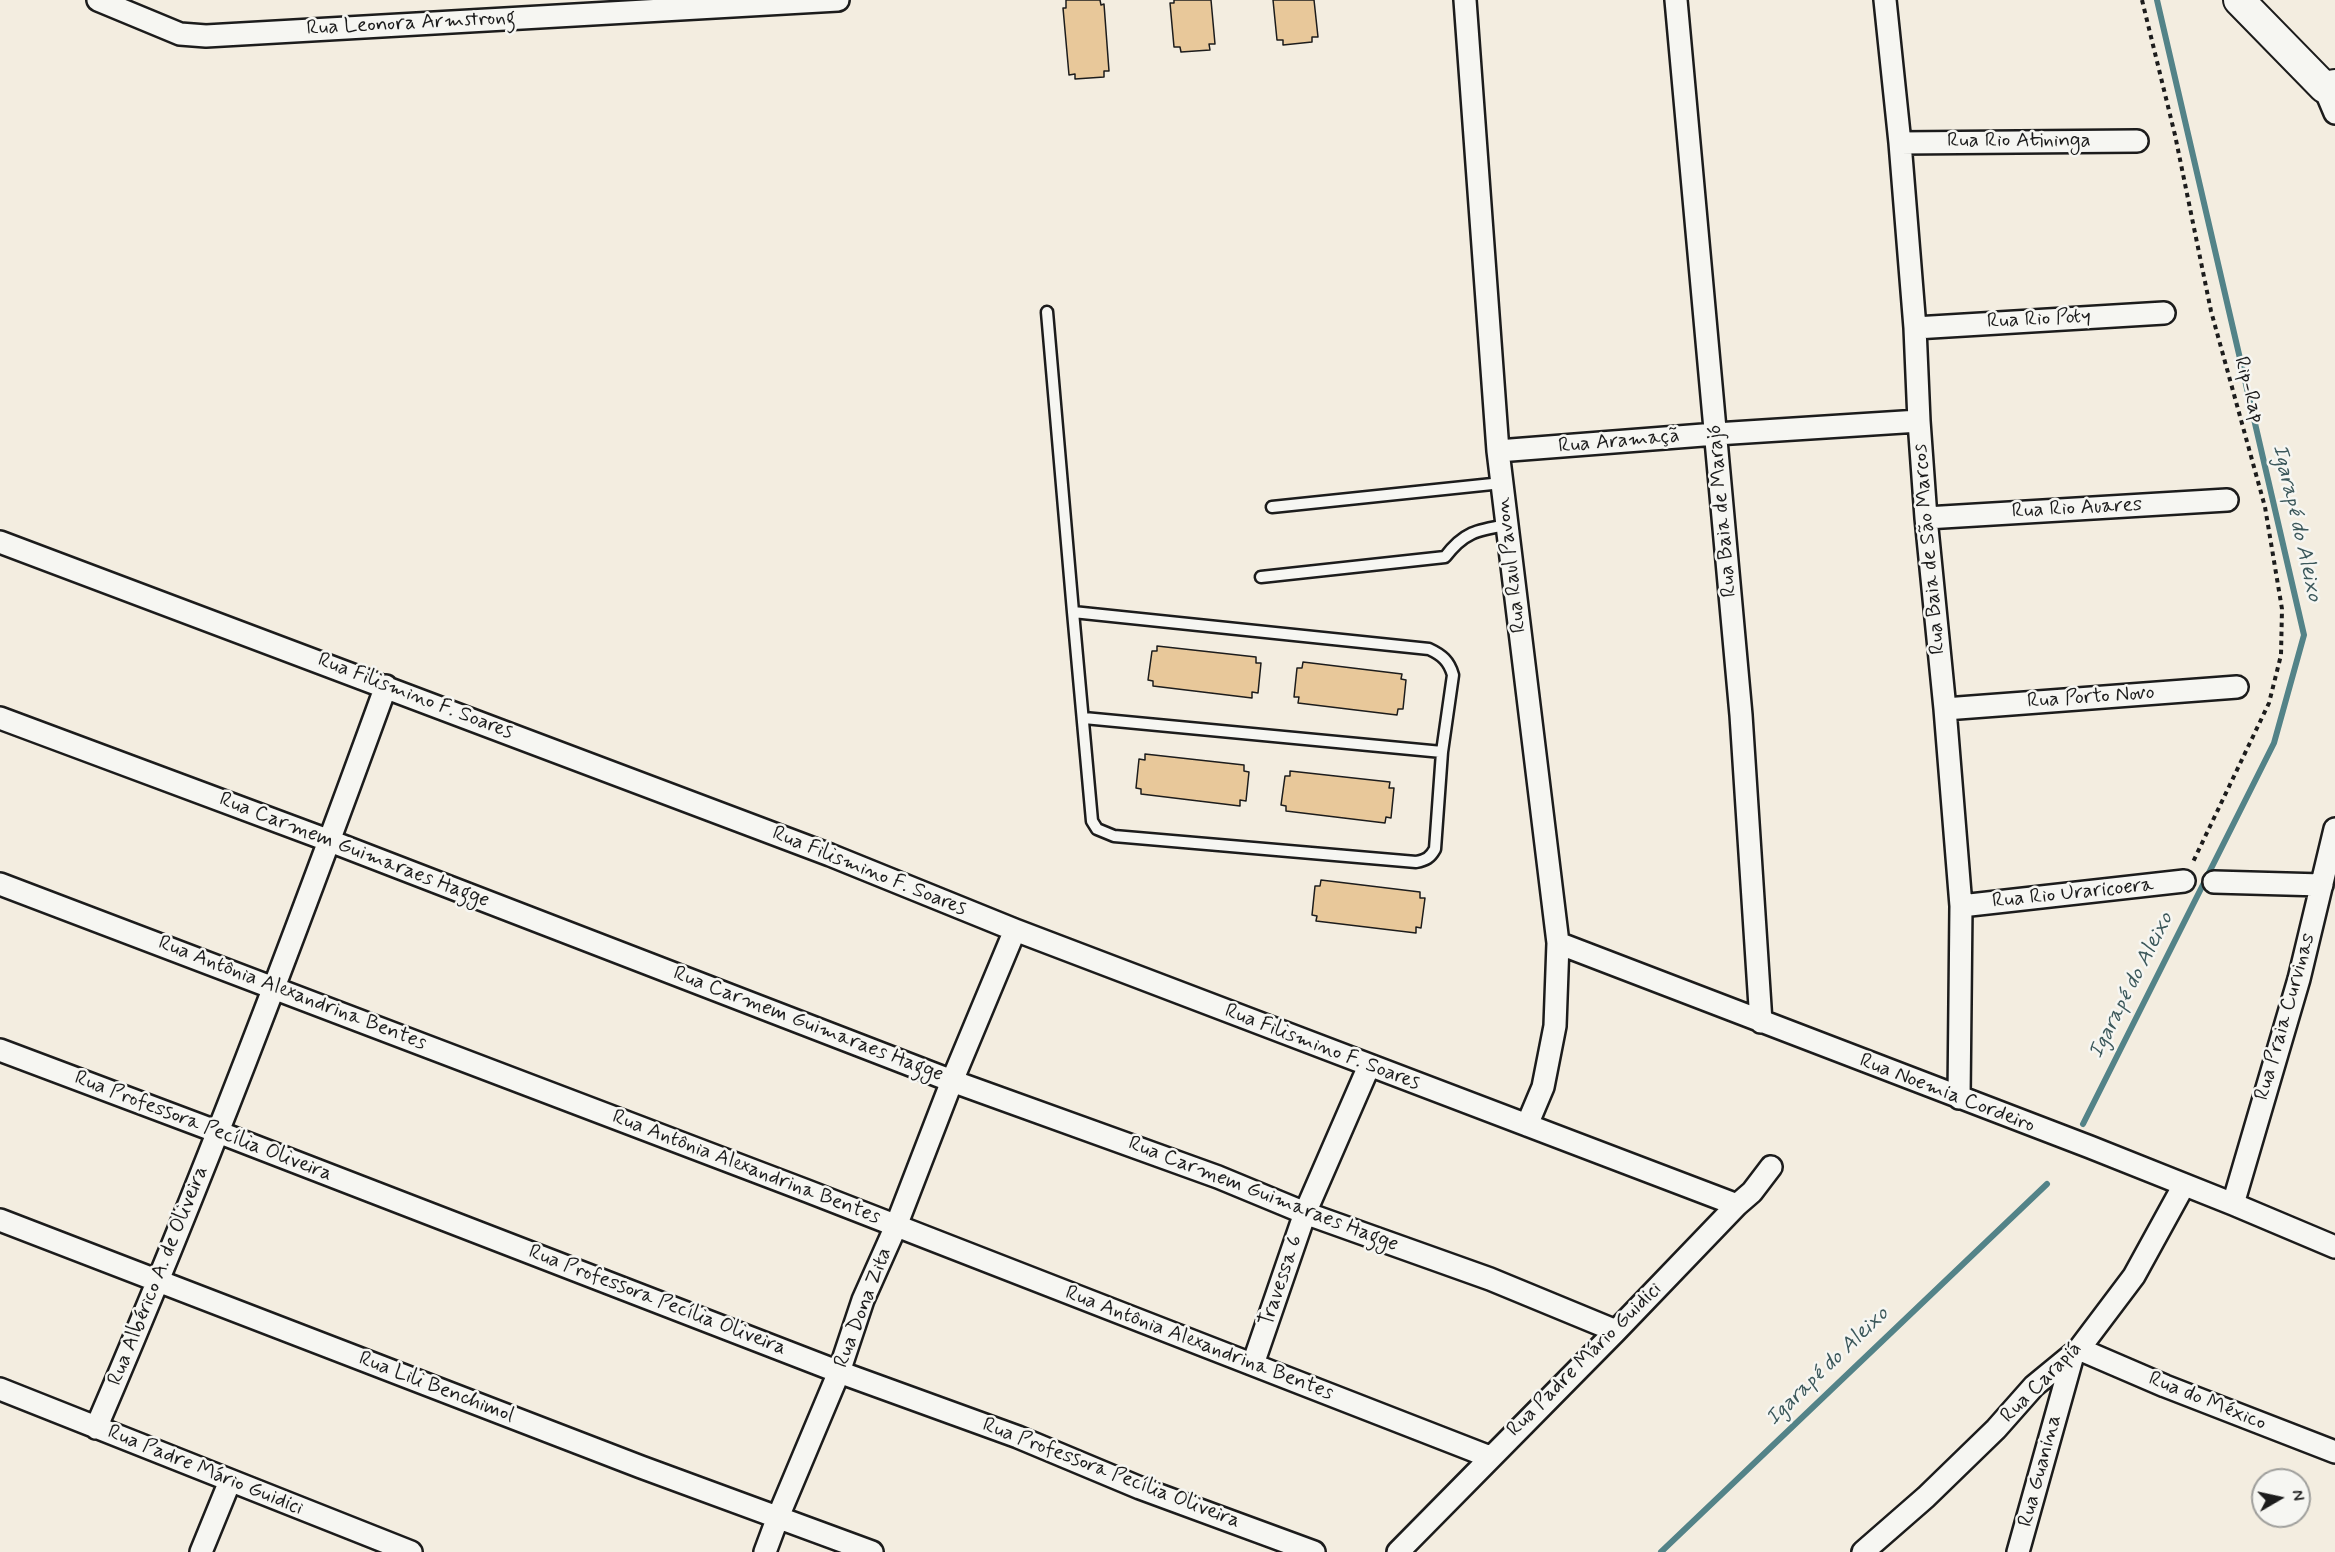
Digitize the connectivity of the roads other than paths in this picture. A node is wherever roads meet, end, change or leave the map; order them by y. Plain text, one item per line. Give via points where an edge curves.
1 (98, 0) edge
2 (838, 0) edge
3 (1465, 0) edge
4 (1676, 0) edge
5 (1886, 0) edge
6 (2239, 0) edge
7 (2331, 95) edge
8 (2137, 141) dead end
9 (1900, 143) junction
10 (1047, 312) dead end
11 (2164, 313) dead end
12 (1915, 328) junction
13 (1919, 421) junction
14 (1716, 434) junction
15 (1498, 451) junction
16 (1502, 483) junction
17 (2227, 500) dead end
18 (1272, 507) dead end
19 (1926, 518) junction
20 (1507, 525) junction
21 (0, 542) edge
22 (1261, 577) dead end
23 (1073, 612) junction
24 (386, 686) junction
25 (2237, 687) dead end
26 (1945, 709) junction
27 (0, 718) edge
28 (1084, 718) junction
29 (1442, 752) junction
30 (2335, 829) edge
31 (330, 841) junction
32 (2184, 881) road end
33 (2214, 882) dead end
34 (0, 884) edge
35 (2322, 885) junction
36 (1961, 906) junction
37 (1015, 930) junction
38 (1558, 943) junction
39 (276, 987) junction
40 (1761, 1022) junction
41 (0, 1050) edge
42 (1369, 1066) junction
43 (952, 1081) junction
44 (1959, 1098) junction
45 (1527, 1125) junction
46 (218, 1132) junction
47 (1771, 1167) dead end
48 (2184, 1185) junction
49 (2233, 1204) junction
50 (1737, 1205) junction
51 (1305, 1213) junction
52 (0, 1220) edge
53 (896, 1226) junction
54 (2335, 1247) edge
55 (160, 1281) junction
56 (1617, 1331) junction
57 (2076, 1352) junction
58 (1253, 1364) junction
59 (840, 1372) junction
60 (0, 1389) edge
61 (96, 1428) junction
62 (2335, 1452) edge
63 (1490, 1457) junction
64 (230, 1481) junction
65 (778, 1517) junction
66 (201, 1552) edge
67 (411, 1552) edge
68 (765, 1552) edge
69 (872, 1552) edge
70 (1314, 1552) edge
71 (1398, 1552) edge
72 (1863, 1552) edge
73 (2019, 1552) edge

1 - 2 street, Rua Leonora Armstrong via 180,34 206,36
3 - 15 street, Rua Raul Pavon
4 - 14 street, Rua Baia de Marajó
5 - 9 street, Rua Baia de São Marcos
6 - 7 street
8 - 9 street, Rua Rio Atininga
9 - 12 street, Rua Baia de São Marcos
10 - 23 lane
11 - 12 street, Rua Rio Poty
12 - 13 street, Rua Baia de São Marcos
13 - 14 street, Rua Aramaçã
13 - 19 street, Rua Baia de São Marcos
14 - 15 street, Rua Aramaçã
14 - 40 street, Rua Baia de Marajó via 1741,715
15 - 16 street, Rua Raul Pavon
16 - 18 lane
16 - 20 street, Rua Raul Pavon
17 - 19 street, Rua Rio Auares
19 - 26 street, Rua Baia de São Marcos
20 - 22 lane via 1463,537 1445,557
20 - 38 street, Rua Raul Pavon
21 - 24 street, Rua Filismino F. Soares
23 - 28 lane
23 - 29 lane via 1429,649 1450,664 1453,675
24 - 31 street, Rua Albérico A. de Oliveira
24 - 37 street, Rua Filismino F. Soares via 819,850
25 - 26 street, Rua Porto Novo
26 - 36 street, Rua Baia de São Marcos
27 - 31 street, Rua Carmem Guimaraes Hagge
28 - 29 lane
28 - 29 lane via 1092,821 1097,829 1114,836 1426,861 1435,849
30 - 35 street, Rua Praia Curvinas
31 - 39 street, Rua Albérico A. de Oliveira
31 - 43 street, Rua Carmem Guimaraes Hagge
32 - 36 street, Rua Rio Uraricoera
33 - 35 street
34 - 39 street, Rua Antônia Alexandrina Bentes
35 - 49 street, Rua Praia Curvinas via 2299,979
36 - 44 street, Rua Baia de São Marcos
37 - 42 street, Rua Filismino F. Soares
37 - 43 street, Rua Dona Zita
38 - 40 street, Rua Noemia Cordeiro
38 - 45 street, Rua Raul Pavon via 1555,1026 1543,1087
39 - 46 street, Rua Albérico A. de Oliveira
39 - 53 street, Rua Antônia Alexandrina Bentes
40 - 44 street, Rua Noemia Cordeiro
41 - 46 street, Rua Professora Pecília Oliveira
42 - 45 street, Rua Filismino F. Soares
42 - 51 street, Travessa 6
43 - 51 street, Rua Carmem Guimaraes Hagge via 1218,1177
43 - 53 street, Rua Dona Zita
44 - 48 street, Rua Noemia Cordeiro
45 - 50 street, Rua Filismino F. Soares
46 - 55 street, Rua Albérico A. de Oliveira
46 - 59 street, Rua Professora Pecília Oliveira
47 - 50 street, Rua Padre Mário Guidici
48 - 49 street, Rua Noemia Cordeiro
48 - 57 street, Rua Carapiá via 2134,1276
49 - 54 street, Rua Noemia Cordeiro
50 - 56 street, Rua Padre Mário Guidici
51 - 56 street, Rua Carmem Guimaraes Hagge via 1490,1279
51 - 58 street, Travessa 6
52 - 55 street, Rua Lili Benchimol
53 - 58 street, Rua Antônia Alexandrina Bentes
53 - 59 street, Rua Dona Zita via 863,1300
55 - 61 street, Rua Albérico A. de Oliveira
55 - 65 street, Rua Lili Benchimol
56 - 63 street, Rua Padre Mário Guidici
57 - 62 street, Rua do México
57 - 72 street, Rua Carapiá via 2034,1386 1926,1497
57 - 73 street, Rua Guanina
58 - 63 street, Rua Antônia Alexandrina Bentes
59 - 65 street, Rua Dona Zita
59 - 70 street, Rua Professora Pecília Oliveira
60 - 61 street, Rua Padre Mário Guidici
61 - 64 street, Rua Padre Mário Guidici
63 - 71 street, Rua Padre Mário Guidici
64 - 66 street
64 - 67 street, Rua Padre Mário Guidici
65 - 68 street, Rua Dona Zita
65 - 69 street, Rua Lili Benchimol

